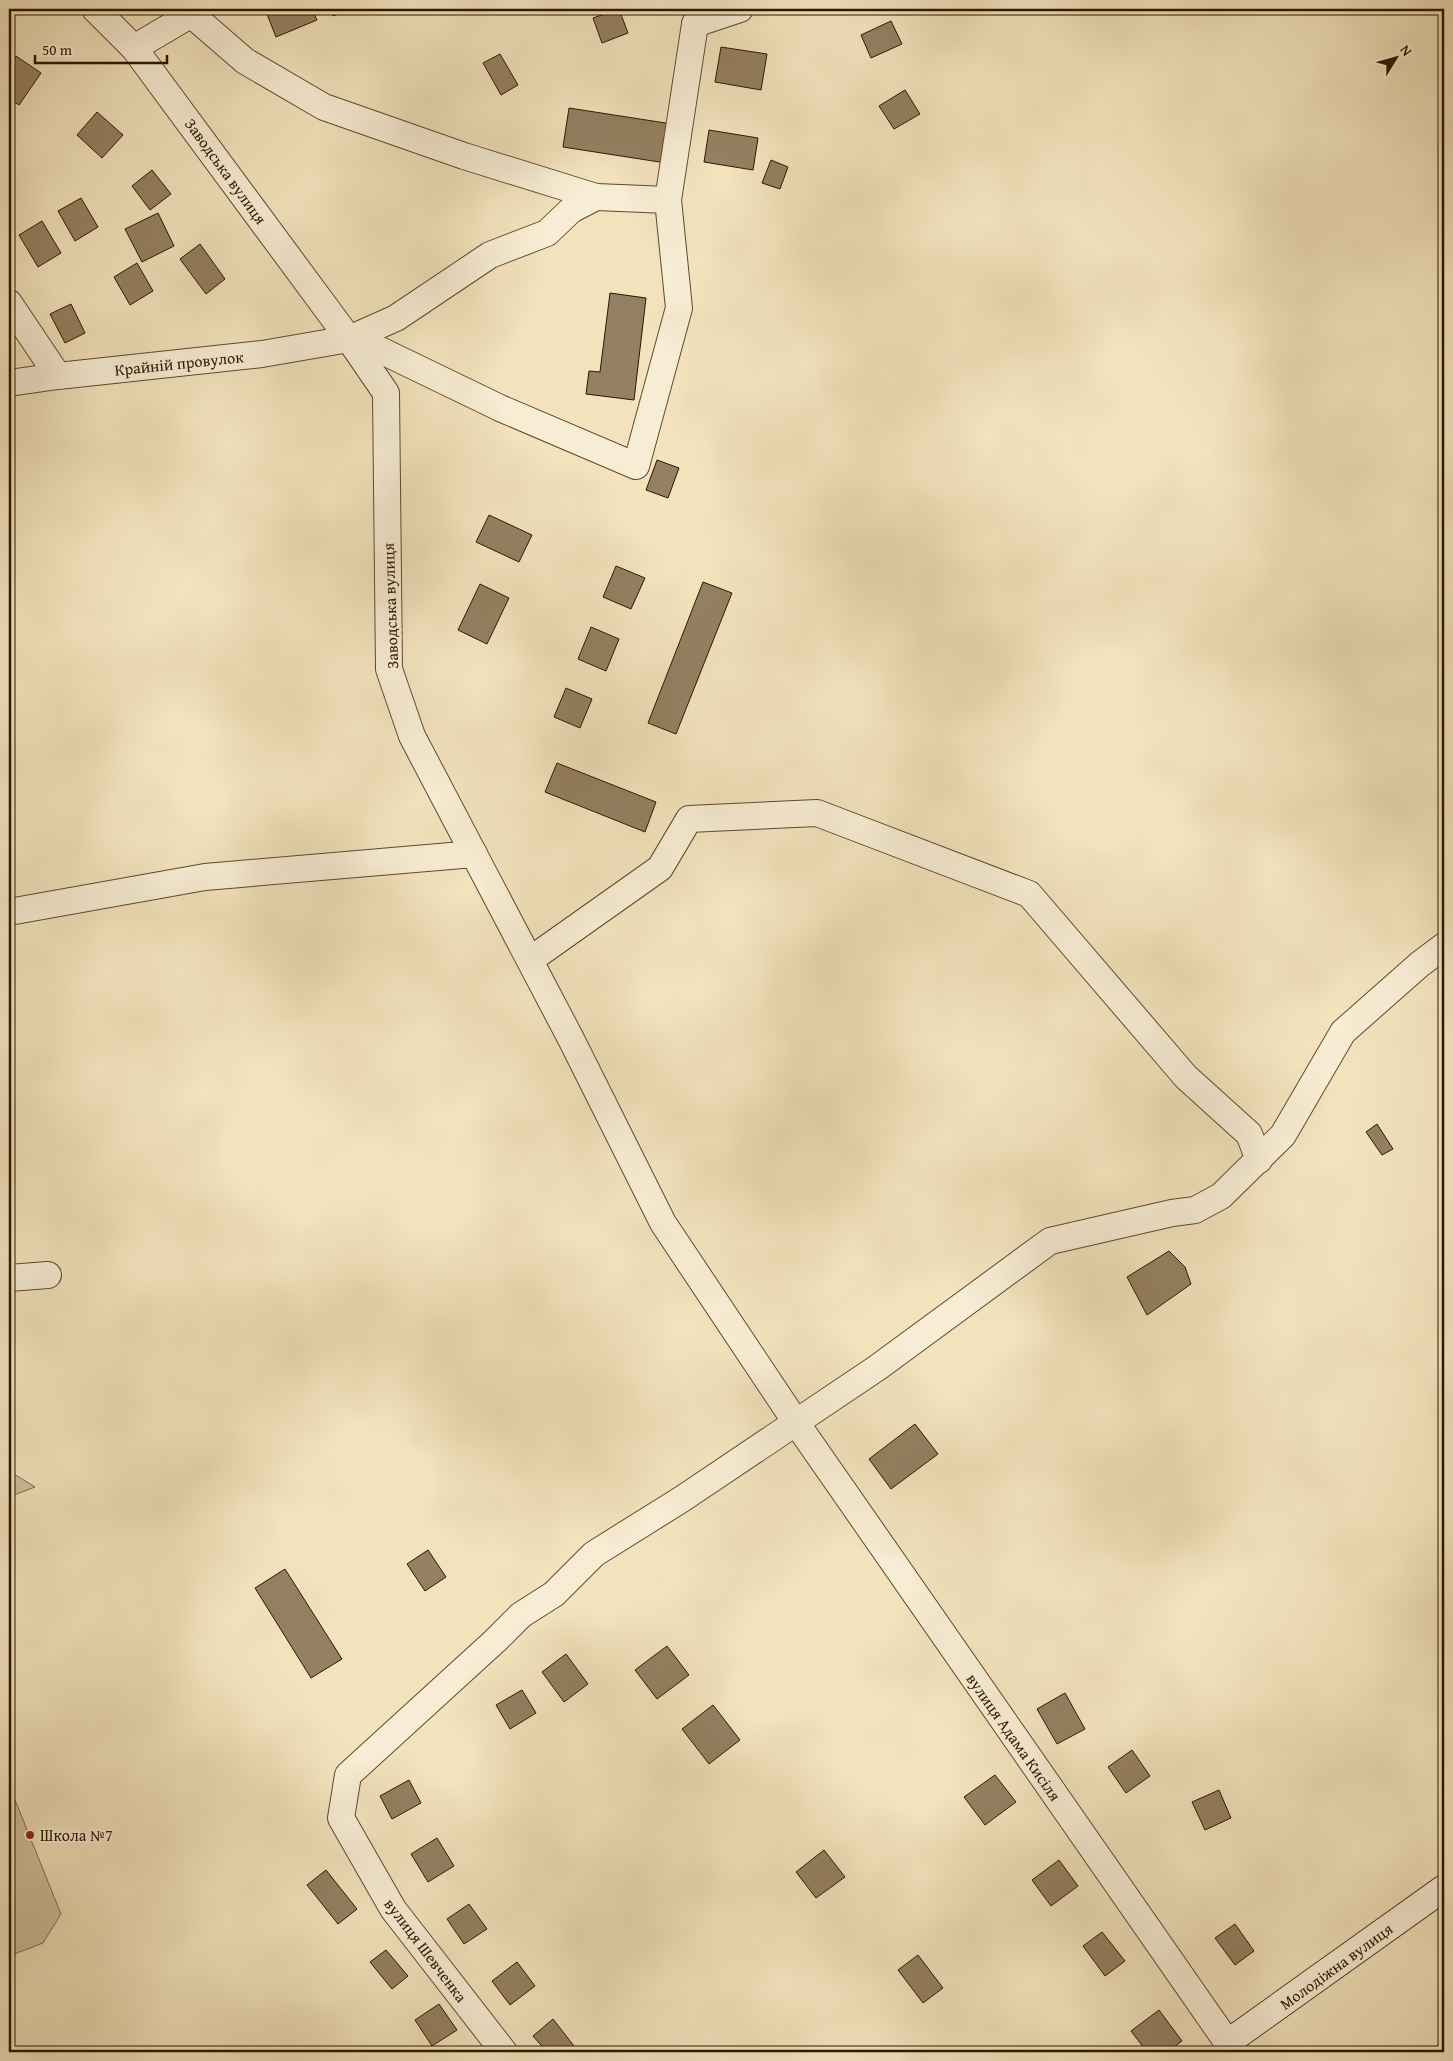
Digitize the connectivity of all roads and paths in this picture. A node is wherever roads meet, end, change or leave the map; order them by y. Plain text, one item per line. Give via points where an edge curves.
1 (95, 9) edge
2 (740, 9) edge
3 (191, 10) edge
4 (692, 16) edge
5 (134, 48) junction
6 (596, 197) junction
7 (668, 200) junction
8 (9, 303) edge
9 (349, 339) junction
10 (58, 376) junction
11 (9, 383) edge
12 (474, 854) junction
13 (9, 912) edge
14 (1444, 946) edge
15 (532, 966) junction
16 (1259, 1160) junction
17 (48, 1275) dead end
18 (9, 1278) edge
19 (795, 1421) junction
20 (1444, 1888) edge
21 (1230, 2048) edge
22 (504, 2052) edge

1 - 5 street, Заводська вулиця
2 - 4 street
3 - 5 street
3 - 6 street via 245,61 324,107 464,156
4 - 7 street
5 - 9 street, Заводська вулиця
6 - 7 street
6 - 9 street, Крайній провулок via 571,210 547,233 490,255 396,318
7 - 9 street via 679,308 636,466
8 - 10 street
9 - 10 street, Крайній провулок via 262,354
9 - 12 street, Заводська вулиця via 386,393 389,669 412,736
10 - 11 street, Крайній провулок
12 - 13 street via 205,877
12 - 15 street, Заводська вулиця
14 - 16 street via 1343,1032 1283,1135
15 - 16 street via 660,868 688,820 817,813 1029,894 1186,1077 1249,1134
15 - 19 street, вулиця Адама Кисіля via 663,1223
16 - 19 street via 1221,1196 1196,1210 1050,1240 877,1368
17 - 18 street
19 - 21 street, вулиця Адама Кисіля
19 - 22 street, вулиця Шевченка via 594,1554 554,1594 521,1615 348,1775 341,1818 393,1909
20 - 21 street, Молодіжна вулиця

